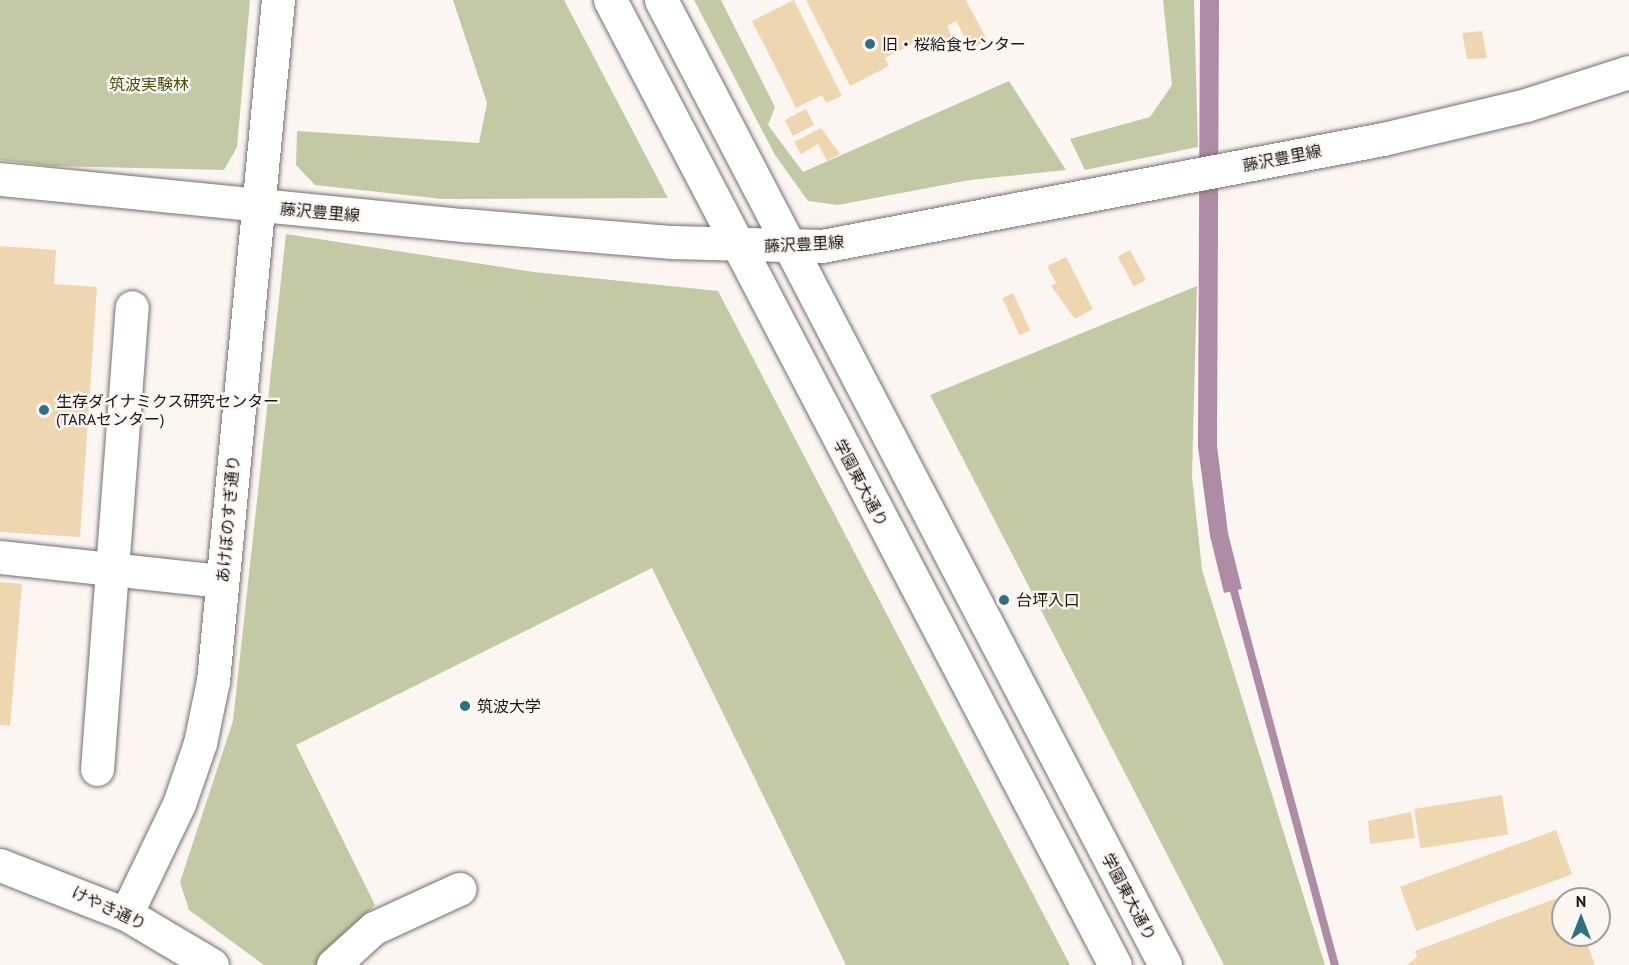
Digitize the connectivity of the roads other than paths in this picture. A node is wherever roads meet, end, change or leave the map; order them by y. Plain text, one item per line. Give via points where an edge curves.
1 (278, 0) edge
2 (610, 0) edge
3 (661, 0) edge
4 (1629, 72) edge
5 (0, 179) edge
6 (258, 206) junction
7 (740, 246) junction
8 (789, 246) junction
9 (132, 307) dead end
10 (0, 557) edge
11 (112, 569) junction
12 (222, 581) junction
13 (97, 769) dead end
14 (0, 865) edge
15 (459, 889) dead end
16 (126, 914) junction
17 (212, 965) edge
18 (333, 965) edge
19 (1115, 965) edge
20 (1165, 965) edge

1 - 6 main road, あけぼのすぎ通り
2 - 7 main road, 学園東大通り
3 - 8 main road, 学園東大通り
4 - 8 main road, 藤沢豊里線 via 1526,105 1206,173 913,231
5 - 6 main road, 藤沢豊里線
6 - 7 main road, 藤沢豊里線
6 - 12 main road, あけぼのすぎ通り
7 - 8 main road, 藤沢豊里線
7 - 19 main road, 学園東大通り
8 - 20 main road, 学園東大通り
9 - 11 main road
10 - 11 main road
11 - 12 main road
11 - 13 main road
12 - 16 main road, あけぼのすぎ通り via 213,681 200,743 179,804
14 - 16 main road, けやき通り
15 - 18 main road via 374,928
16 - 17 main road, けやき通り

